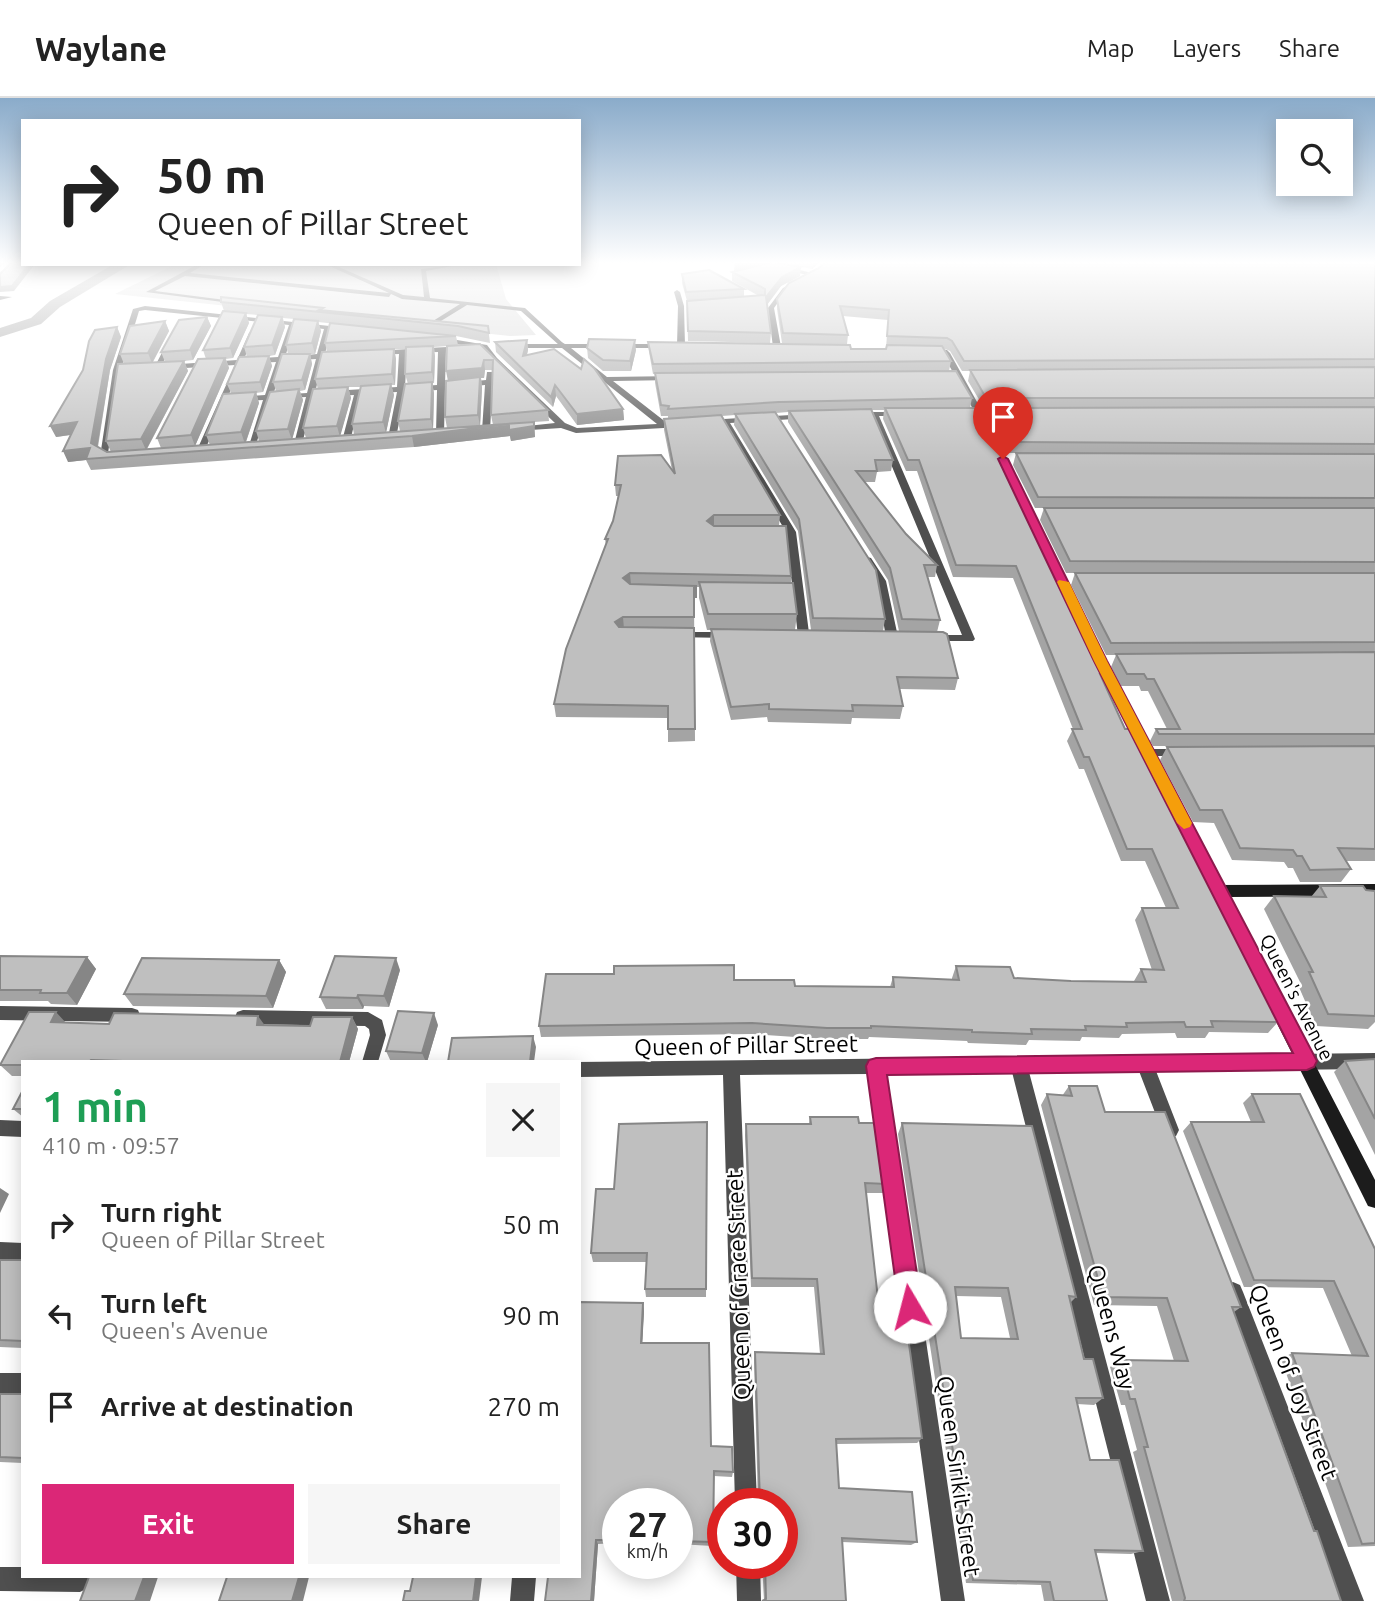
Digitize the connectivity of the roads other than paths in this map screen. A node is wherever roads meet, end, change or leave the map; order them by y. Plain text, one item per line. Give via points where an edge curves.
1 (129, 332) edge
2 (252, 332) edge
3 (290, 332) edge
4 (327, 332) edge
5 (548, 332) edge
6 (681, 332) edge
7 (775, 332) edge
8 (174, 334) edge
9 (433, 338) edge
10 (561, 344) junction
11 (681, 346) junction
12 (695, 346) edge
13 (484, 347) junction
14 (763, 347) edge
15 (777, 347) junction
16 (790, 348) edge
17 (442, 349) junction
18 (923, 350) edge
19 (403, 351) junction
20 (366, 353) edge
21 (201, 355) edge
22 (344, 355) edge
23 (321, 356) junction
24 (494, 359) junction
25 (279, 360) junction
26 (240, 363) junction
27 (196, 366) junction
28 (156, 368) junction
29 (130, 369) edge
30 (143, 369) edge
31 (117, 370) junction
32 (945, 374) edge
33 (958, 374) junction
34 (972, 374) edge
35 (190, 377) edge
36 (689, 378) edge
37 (608, 379) junction
38 (488, 382) junction
39 (443, 387) junction
40 (401, 390) junction
41 (359, 392) junction
42 (312, 395) junction
43 (269, 398) junction
44 (223, 400) junction
45 (953, 413) edge
46 (980, 413) junction
47 (1021, 413) edge
48 (874, 414) junction
49 (914, 414) edge
50 (846, 415) edge
51 (819, 416) edge
52 (778, 417) junction
53 (725, 421) junction
54 (701, 423) edge
55 (689, 424) edge
56 (562, 425) junction
57 (665, 426) junction
58 (511, 429) edge
59 (785, 429) edge
60 (499, 430) edge
61 (486, 431) junction
62 (474, 432) edge
63 (451, 433) edge
64 (440, 434) junction
65 (428, 435) edge
66 (404, 437) edge
67 (380, 438) edge
68 (392, 438) junction
69 (346, 440) junction
70 (357, 440) edge
71 (334, 441) edge
72 (310, 443) edge
73 (286, 444) edge
74 (298, 444) junction
75 (263, 446) edge
76 (251, 447) junction
77 (238, 448) edge
78 (214, 449) edge
79 (201, 450) junction
80 (189, 451) edge
81 (126, 456) edge
82 (1003, 459) junction
83 (1016, 459) edge
84 (1031, 514) junction
85 (1045, 514) edge
86 (778, 532) edge
87 (791, 532) junction
88 (859, 546) edge
89 (1062, 579) junction
90 (1075, 579) edge
91 (786, 593) edge
92 (799, 594) junction
93 (1073, 602) edge
94 (665, 635) edge
95 (748, 635) edge
96 (790, 636) edge
97 (804, 636) junction
98 (829, 636) edge
99 (880, 637) edge
100 (892, 637) junction
101 (905, 637) edge
102 (918, 638) edge
103 (1095, 649) edge
104 (1114, 660) edge
105 (1100, 661) junction
106 (1190, 753) edge
107 (1162, 779) edge
108 (1375, 890) edge
109 (1218, 891) junction
110 (0, 1013) edge
111 (150, 1016) edge
112 (231, 1017) edge
113 (371, 1060) edge
114 (1307, 1061) junction
115 (1375, 1061) edge
116 (1145, 1063) junction
117 (1019, 1065) junction
118 (876, 1066) junction
119 (731, 1067) junction
120 (581, 1069) edge
121 (0, 1128) edge
122 (21, 1129) edge
123 (1179, 1153) edge
124 (1375, 1199) edge
125 (0, 1252) edge
126 (21, 1253) edge
127 (1224, 1268) edge
128 (0, 1384) edge
129 (21, 1384) edge
130 (745, 1488) edge
131 (524, 1578) edge
132 (0, 1579) edge
133 (748, 1579) edge
134 (80, 1580) dead end
135 (522, 1601) edge
136 (749, 1601) edge
137 (953, 1601) edge
138 (1158, 1601) edge
139 (1352, 1601) edge

1 - 31 street
2 - 26 street
3 - 25 street
4 - 23 street
5 - 10 lane
6 - 11 street
7 - 15 street
8 - 28 street
9 - 13 street
10 - 11 street
10 - 13 street
10 - 37 street
11 - 12 street
13 - 17 street
13 - 24 street
14 - 15 street
15 - 16 street
17 - 19 street
17 - 39 street
18 - 33 street via 944,352
19 - 20 street
19 - 40 street
21 - 27 street
22 - 23 street
23 - 25 street
23 - 42 street
24 - 38 street
24 - 56 street
25 - 26 street
25 - 43 street
26 - 27 street
26 - 44 street
27 - 28 street
27 - 35 street
28 - 30 street
29 - 31 street
31 - 81 street via 103,455
32 - 33 street
33 - 34 street
33 - 46 street
36 - 37 street
37 - 57 street
38 - 39 street
38 - 61 street
39 - 40 street
39 - 64 street
40 - 41 street
40 - 68 street
41 - 42 street
41 - 69 street
42 - 43 street
42 - 74 street
43 - 44 street
43 - 76 street
44 - 79 street
45 - 46 street
46 - 47 street
46 - 82 street
48 - 49 street
48 - 50 street
48 - 102 street via 969,639
51 - 52 street
52 - 53 street
52 - 59 street
53 - 54 street
53 - 87 street
55 - 57 street
56 - 57 street via 576,431
56 - 58 street
60 - 61 street
61 - 62 street
63 - 64 street
64 - 65 street
66 - 68 street
67 - 68 street
69 - 70 street
69 - 71 street
72 - 74 street
73 - 74 street
75 - 76 street
76 - 77 street
78 - 79 street
79 - 80 street
82 - 83 street
82 - 84 street
84 - 85 street
84 - 89 street
86 - 87 street
87 - 92 street
88 - 100 street via 881,581
89 - 90 street
89 - 93 street
91 - 92 street
92 - 97 street
94 - 95 street
96 - 97 street
97 - 98 street
99 - 100 street
100 - 101 street
103 - 105 street
104 - 105 street
105 - 106 street via 1153,760
107 - 109 street, Queen's Avenue
108 - 109 street
109 - 114 street, Queen's Avenue
110 - 111 street
112 - 113 street via 368,1019 376,1025 378,1035
114 - 115 street, Queen of Pillar Street
114 - 116 street, Queen of Pillar Street
114 - 124 street, Queen's Avenue
116 - 117 street, Queen of Pillar Street
116 - 123 street
117 - 118 street, Queen of Pillar Street
117 - 138 street, Queens Way
118 - 119 street, Queen of Pillar Street
118 - 137 street, Queen Sirikit Street
119 - 120 street, Queen of Pillar Street
119 - 130 street, Queen of Grace Street
121 - 122 street
125 - 126 street
127 - 139 street, Queen of Joy Street
128 - 129 street
131 - 135 street
132 - 134 street
133 - 136 street

